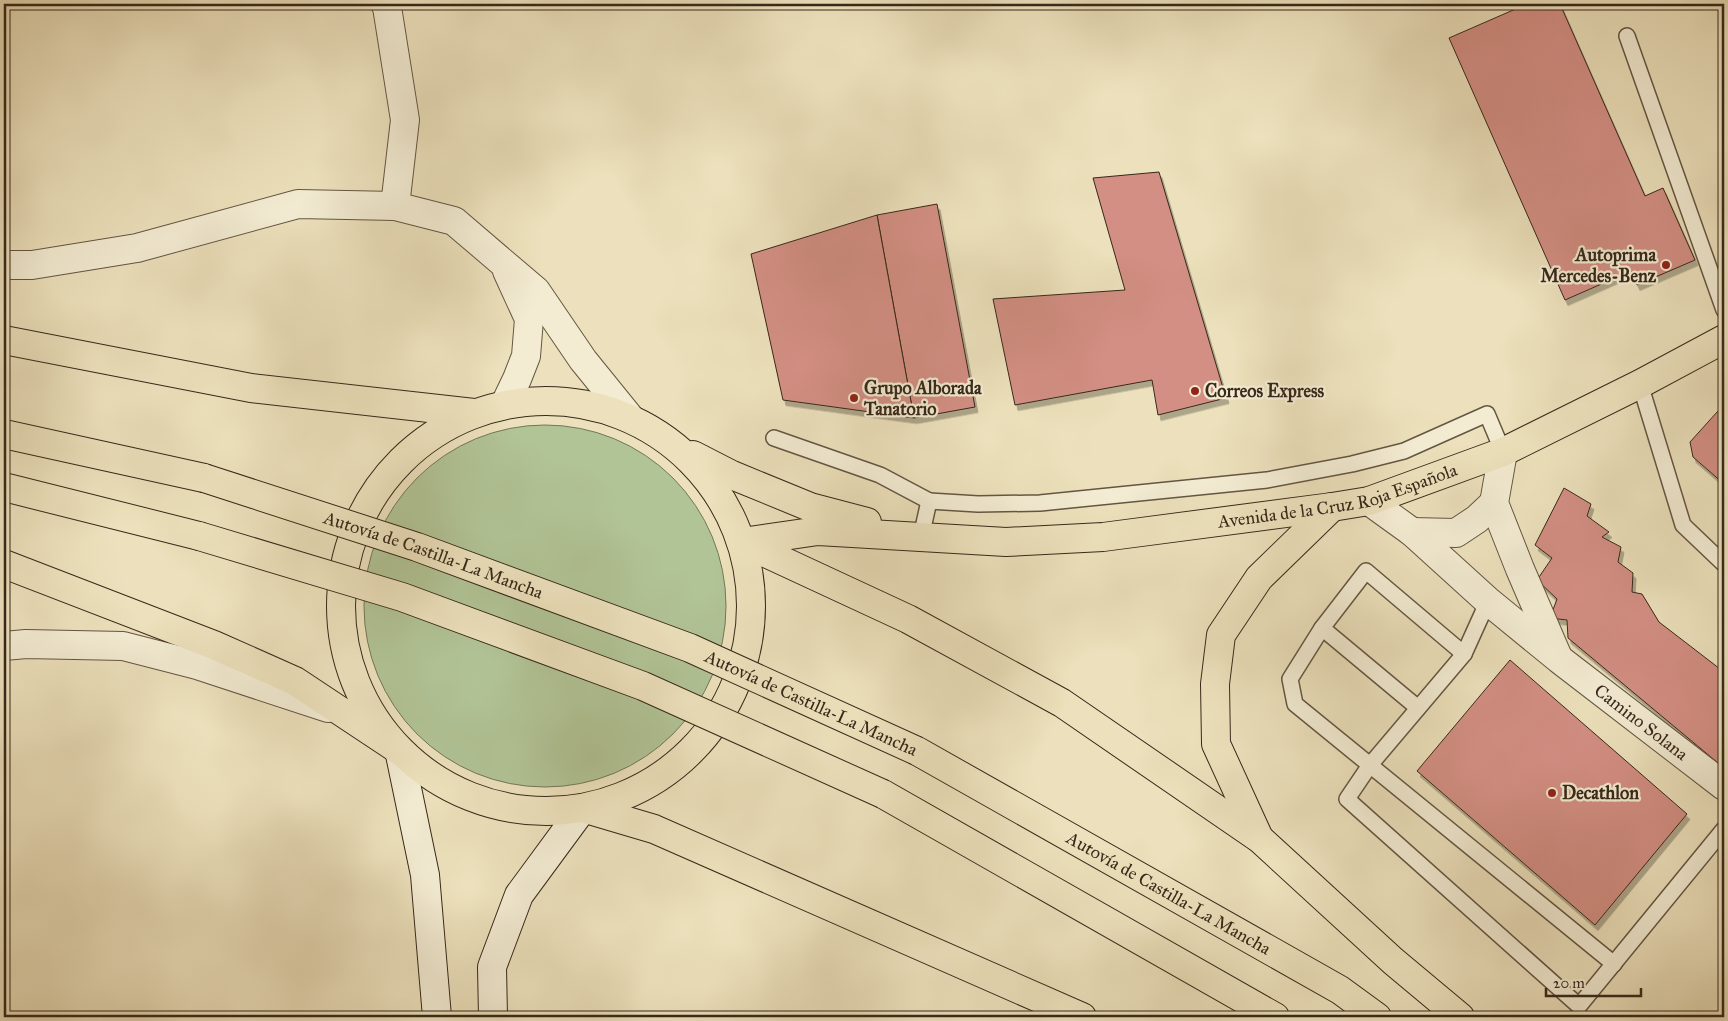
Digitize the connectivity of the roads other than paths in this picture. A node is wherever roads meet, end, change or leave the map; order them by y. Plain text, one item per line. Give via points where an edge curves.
1 (385, 4) edge
2 (1627, 36) dead end
3 (395, 206) junction
4 (503, 263) junction
5 (4, 265) edge
6 (1724, 310) edge
7 (1724, 339) edge
8 (4, 340) edge
9 (1640, 384) junction
10 (505, 404) junction
11 (474, 413) junction
12 (630, 418) junction
13 (4, 434) edge
14 (774, 438) dead end
15 (675, 445) junction
16 (1503, 452) junction
17 (4, 487) edge
18 (929, 501) junction
19 (1369, 501) junction
20 (1494, 503) junction
21 (1332, 507) junction
22 (1412, 532) junction
23 (921, 537) junction
24 (742, 542) junction
25 (4, 564) edge
26 (1724, 564) edge
27 (1488, 600) junction
28 (1322, 628) junction
29 (4, 646) edge
30 (1464, 654) junction
31 (1559, 659) junction
32 (1418, 708) junction
33 (341, 712) junction
34 (399, 750) junction
35 (1370, 764) junction
36 (1724, 786) edge
37 (583, 808) junction
38 (1724, 829) edge
39 (1260, 839) junction
40 (1614, 964) junction
41 (437, 1017) edge
42 (493, 1017) edge
43 (1082, 1017) edge
44 (1275, 1017) edge
45 (1377, 1017) edge
46 (1460, 1017) edge

1 - 3 street via 405,120
2 - 6 lane
3 - 4 street via 454,221
3 - 5 street via 298,204 137,248 32,265
4 - 10 street via 529,319 526,356
4 - 12 street via 536,291 583,360
7 - 9 highway, Avenida de la Cruz Roja Española
8 - 11 highway via 251,388
9 - 16 highway, Avenida de la Cruz Roja Española
9 - 26 lane via 1683,526
10 - 11 highway
10 - 12 highway via 569,401
11 - 34 highway via 418,444 374,491 348,549 340,612 352,675 371,715
12 - 15 highway
13 - 45 highway, Autovía de Castilla-La Mancha, bridge via 204,478 417,547 690,648 917,751 1340,990
14 - 18 lane via 880,475
15 - 23 highway, Avenida de la Cruz Roja Española via 732,475 810,506
15 - 24 highway via 716,489
16 - 18 lane via 1487,414 1404,450 1352,464 1267,480 1040,503
16 - 19 highway, Avenida de la Cruz Roja Española
16 - 20 street
17 - 44 highway, bridge via 199,536 402,597 643,686 883,794
18 - 23 lane
19 - 21 highway, Avenida de la Cruz Roja Española
19 - 22 street, Camino Solana
20 - 22 street via 1456,534
20 - 31 street
21 - 23 highway, Avenida de la Cruz Roja Española via 1103,537 1006,542
21 - 39 highway via 1259,578 1221,635 1215,684 1216,744
22 - 27 street, Camino Solana
23 - 24 highway, Avenida de la Cruz Roja Española via 818,531
24 - 37 highway via 752,612 738,680 702,740 649,784
24 - 39 highway via 908,619 1062,703
25 - 33 highway via 296,680
27 - 30 lane
27 - 31 street, Camino Solana
28 - 30 lane via 1366,572
28 - 32 lane
28 - 35 lane via 1290,679 1294,704
29 - 33 street via 123,646 197,664
30 - 32 lane
31 - 36 street, Camino Solana
32 - 35 lane
33 - 34 highway
34 - 37 highway via 450,788 510,808 546,812
34 - 41 street via 424,874
35 - 40 lane
35 - 40 lane via 1347,799 1579,1006
37 - 42 street via 519,895 492,967
37 - 43 highway via 654,829
38 - 40 lane
39 - 46 highway via 1393,961

